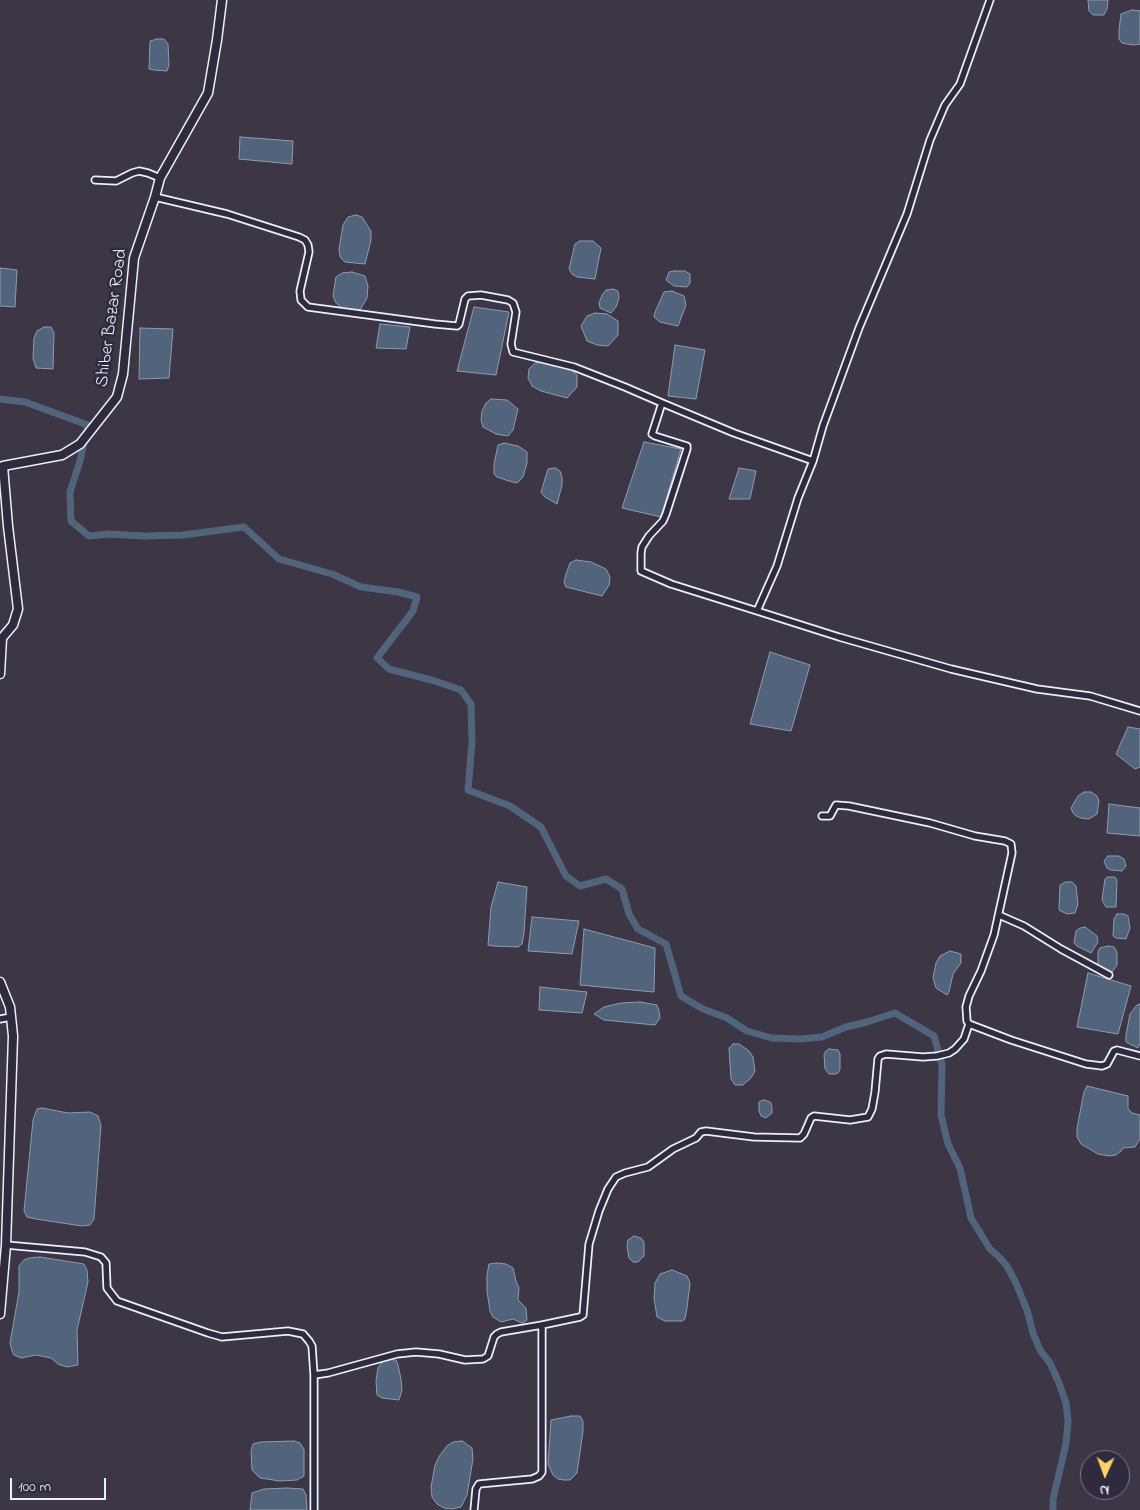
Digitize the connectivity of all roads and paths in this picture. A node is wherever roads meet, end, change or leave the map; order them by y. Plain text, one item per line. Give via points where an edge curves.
1 (222, 0) edge
2 (990, 0) edge
3 (160, 178) junction
4 (95, 180) dead end
5 (155, 198) junction
6 (662, 403) junction
7 (813, 461) junction
8 (2, 466) edge
9 (757, 611) junction
10 (0, 674) edge
11 (1140, 711) edge
12 (822, 816) dead end
13 (999, 915) junction
14 (1109, 975) dead end
15 (0, 982) edge
16 (11, 1017) junction
17 (0, 1019) edge
18 (969, 1024) junction
19 (1140, 1056) edge
20 (3, 1235) edge
21 (6, 1245) junction
22 (0, 1314) edge
23 (542, 1325) junction
24 (314, 1375) junction
25 (314, 1510) edge
26 (474, 1510) edge

1 - 3 street, Shiber Bazar Road via 208,93
2 - 7 street via 960,84 945,105 930,140 907,214 859,328
3 - 4 street via 139,172 116,181
3 - 5 street, Shiber Bazar Road
5 - 6 street via 227,214 305,240 309,252 300,291 301,300 308,307 457,326 468,296 508,300 516,312 511,344 514,352 574,367
5 - 8 street, Shiber Bazar Road via 134,258 123,374 117,397 80,444 62,455
6 - 7 street
6 - 9 street via 653,435 687,446 687,449 663,521 642,547 641,571 671,584
7 - 9 street via 777,566
8 - 10 street via 18,609 16,619 2,638
9 - 11 street via 951,669 1037,689 1090,696
12 - 13 street via 830,816 836,805 849,806 1005,841 1010,844 1012,853
13 - 14 street
13 - 18 street via 990,948 969,996 966,1007
15 - 16 street
16 - 17 street
16 - 20 street via 13,1036
18 - 19 street via 1086,1064 1107,1064 1117,1050
18 - 23 street via 964,1039 949,1053 923,1057 880,1056 868,1117 850,1120 814,1116 800,1138 701,1132 648,1167 616,1177 599,1211 589,1244 583,1315
20 - 21 street
21 - 22 street
21 - 24 street via 76,1251 104,1258 107,1288 117,1301 215,1335 230,1337 288,1331 304,1334 312,1346
23 - 24 street via 497,1334 488,1356 483,1359 465,1360 416,1352
23 - 26 street via 542,1472 532,1479 480,1484 476,1489
24 - 25 street

